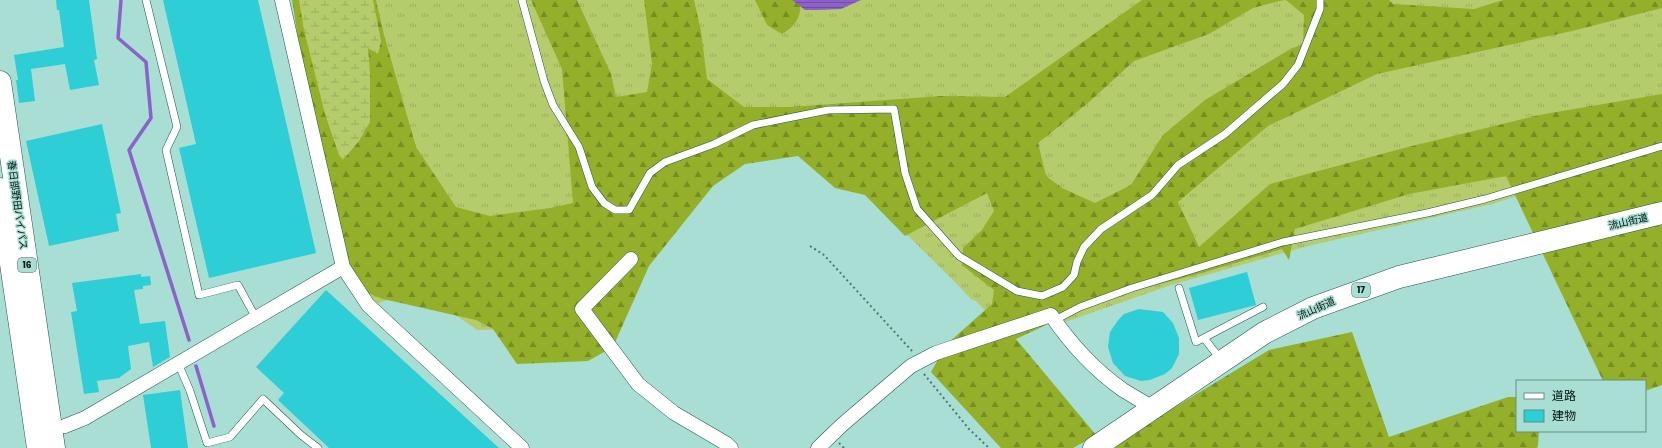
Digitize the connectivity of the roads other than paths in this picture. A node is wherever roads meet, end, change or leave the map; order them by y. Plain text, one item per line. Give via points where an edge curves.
1 (146, 0) edge
2 (282, 0) edge
3 (522, 0) edge
4 (1320, 0) edge
5 (0, 82) edge
6 (1662, 146) edge
7 (7, 180) edge
8 (1662, 212) edge
9 (631, 259) dead end
10 (343, 267) junction
11 (12, 272) junction
12 (1179, 288) dead end
13 (1263, 307) dead end
14 (256, 318) junction
15 (1055, 320) junction
16 (1204, 338) junction
17 (1222, 361) junction
18 (178, 364) junction
19 (1153, 408) junction
20 (65, 426) junction
21 (208, 446) edge
22 (22, 448) edge
23 (38, 448) edge
24 (54, 448) edge
25 (68, 448) edge
26 (318, 448) edge
27 (522, 448) edge
28 (731, 448) edge
29 (818, 448) edge
30 (1094, 448) edge

1 - 14 lane via 177,127 166,150 199,295 238,285
2 - 10 street
3 - 4 lane via 553,105 579,147 592,187 604,203 614,210 629,210 650,173 665,162 714,144 753,125 828,110 894,109 905,172 917,209 959,256 1017,292 1042,296 1063,287 1074,275 1084,246 1101,230 1152,195 1178,165 1224,134 1283,84 1298,64 1320,9
5 - 7 main road, 春日部野田バイパス / 16
6 - 15 lane via 1485,199 1283,242 1132,288 1080,307
7 - 11 main road, 春日部野田バイパス / 16
7 - 20 main road, 16 via 35,261
7 - 24 main road, 春日部野田バイパス / 16
8 - 17 main road, 流山街道 / 17 via 1399,276 1313,308 1264,333
9 - 28 street via 582,309 638,384 674,413
10 - 14 street
10 - 27 street via 368,305
11 - 22 main road, 16
11 - 23 main road, 春日部野田バイパス / 16
12 - 16 lane via 1196,342
13 - 16 lane
14 - 18 street
15 - 19 street via 1099,371 1123,390
15 - 29 street via 1051,315 936,353 918,362
16 - 17 lane
17 - 19 main road, 流山街道 / 17
18 - 20 street via 85,418
18 - 21 lane
19 - 30 main road, 流山街道 / 17
20 - 25 main road, 16
21 - 26 lane via 230,437 263,399

